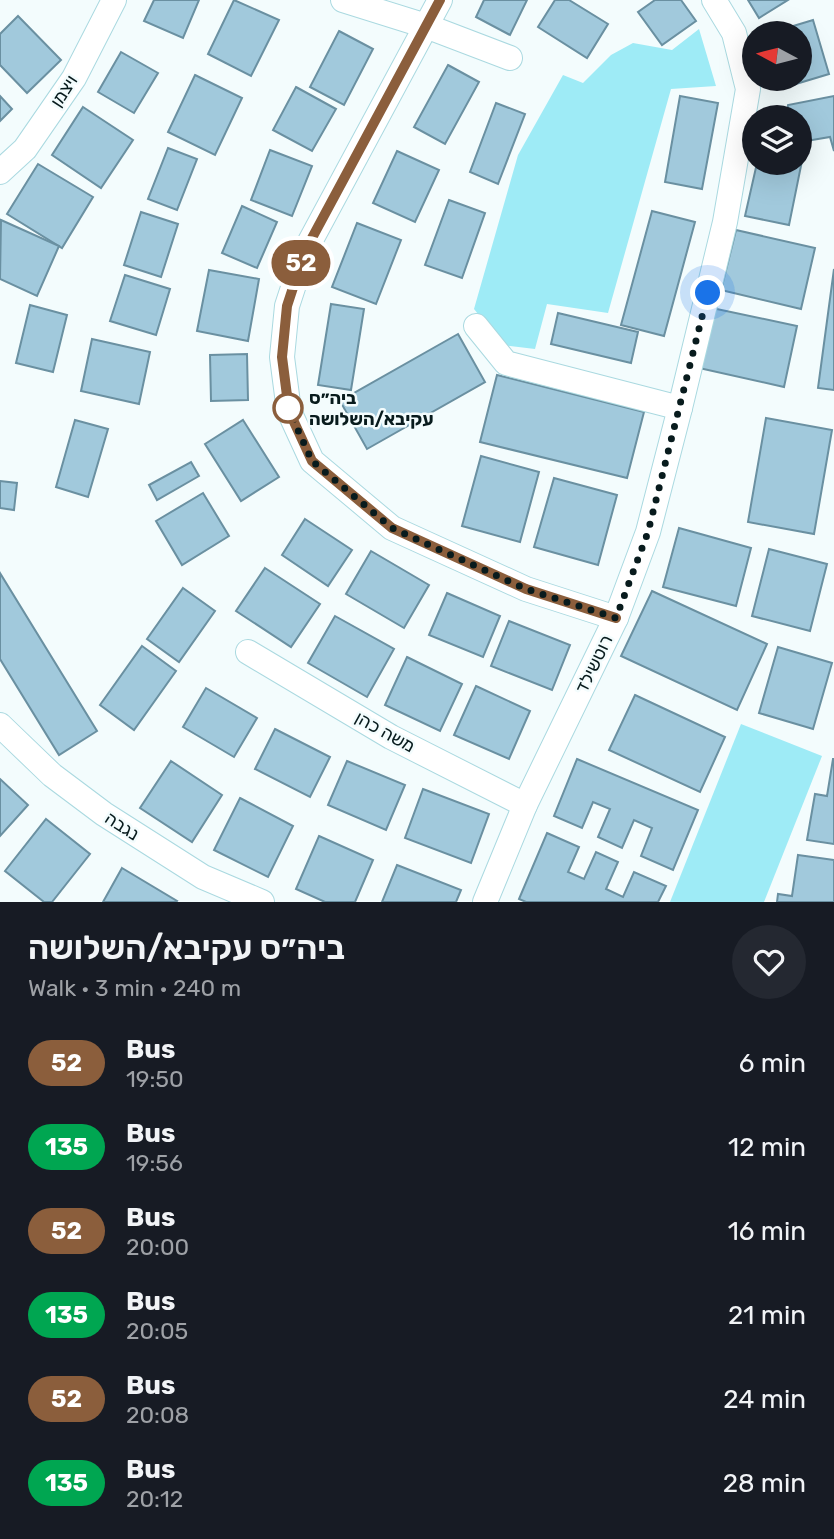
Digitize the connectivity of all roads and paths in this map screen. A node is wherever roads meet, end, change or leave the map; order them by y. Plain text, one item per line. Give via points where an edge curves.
1 (114, 0) edge
2 (343, 0) edge
3 (440, 0) edge
4 (715, 0) edge
5 (426, 26) junction
6 (510, 58) dead end
7 (0, 172) edge
8 (476, 326) dead end
9 (680, 408) junction
10 (616, 618) junction
11 (248, 652) dead end
12 (0, 725) edge
13 (525, 805) junction
14 (262, 902) edge
15 (485, 902) edge

1 - 7 street, ויצמן via 74,78 25,149
2 - 5 street
3 - 5 street
4 - 9 street, רוטשילד via 734,33 748,89 725,222
5 - 6 street
5 - 10 street via 305,251 287,306 282,357 289,411 312,461 392,528 526,589
8 - 9 street via 506,363
9 - 10 street, רוטשילד via 648,532
10 - 13 street, רוטשילד
11 - 13 street, משה כהן via 391,737
12 - 14 street, נגבה via 52,775 104,814 204,877
13 - 15 street, רוטשילד

